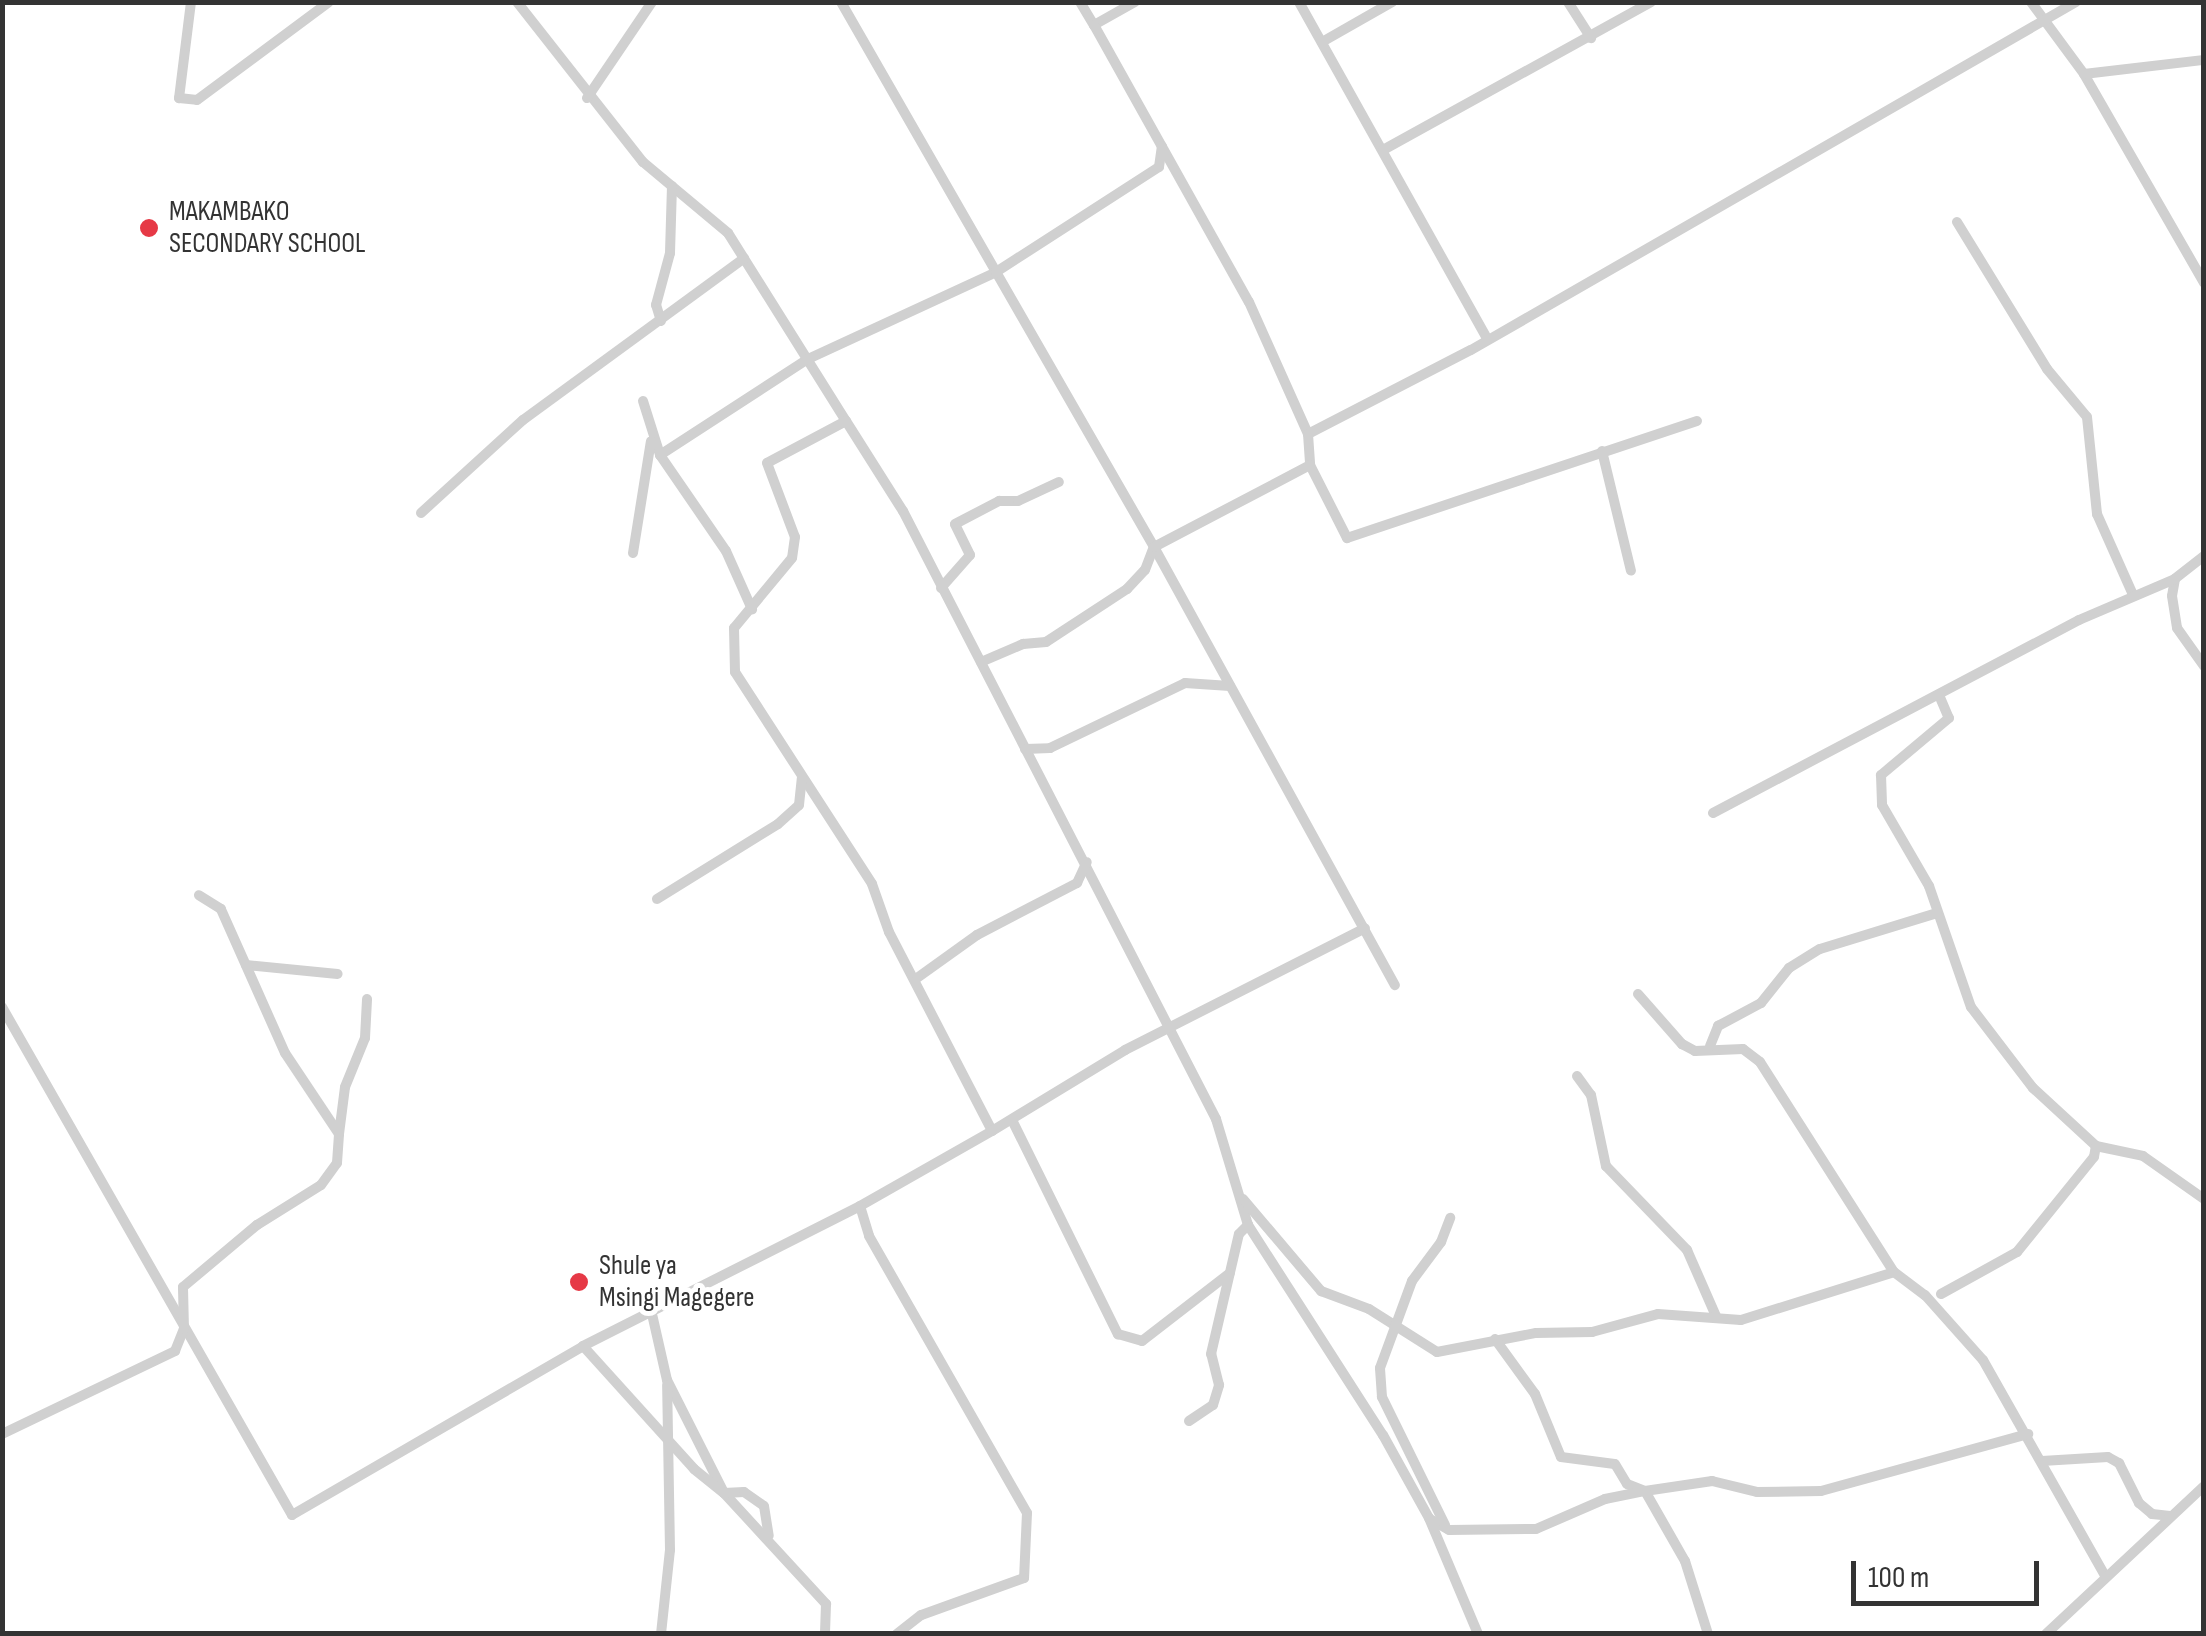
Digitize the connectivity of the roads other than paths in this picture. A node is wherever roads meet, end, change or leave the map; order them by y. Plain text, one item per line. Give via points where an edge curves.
1 (191, 2) edge
2 (329, 2) edge
3 (517, 2) edge
4 (652, 2) edge
5 (841, 2) edge
6 (1080, 2) edge
7 (1135, 2) edge
8 (1299, 2) edge
9 (1392, 2) edge
10 (1568, 2) edge
11 (1651, 2) edge
12 (2031, 2) edge
13 (2076, 2) edge
14 (2044, 20) junction
15 (1094, 26) junction
16 (1590, 38) junction
17 (1322, 42) junction
18 (2204, 60) edge
19 (2084, 74) junction
20 (587, 98) junction
21 (1162, 144) junction
22 (1383, 150) junction
23 (672, 186) junction
24 (1956, 222) dead end
25 (744, 258) junction
26 (996, 272) junction
27 (2204, 283) edge
28 (661, 321) junction
29 (1486, 339) junction
30 (808, 359) junction
31 (642, 401) dead end
32 (846, 421) junction
33 (1697, 421) dead end
34 (1308, 434) junction
35 (650, 436) junction
36 (1602, 452) junction
37 (660, 456) junction
38 (1310, 465) junction
39 (1060, 482) dead end
40 (421, 512) dead end
41 (1154, 546) junction
42 (633, 553) dead end
43 (2204, 556) edge
44 (1631, 571) dead end
45 (2176, 579) junction
46 (941, 588) junction
47 (2133, 595) junction
48 (752, 609) junction
49 (981, 662) junction
50 (2204, 666) edge
51 (1230, 686) junction
52 (1939, 695) junction
53 (1025, 749) junction
54 (802, 777) junction
55 (1713, 813) dead end
56 (1087, 862) junction
57 (199, 895) dead end
58 (657, 899) dead end
59 (1936, 913) junction
60 (1365, 928) junction
61 (246, 965) junction
62 (338, 974) dead end
63 (917, 978) junction
64 (1394, 985) dead end
65 (1638, 994) dead end
66 (367, 999) dead end
67 (2, 1008) edge
68 (1168, 1028) junction
69 (1710, 1046) junction
70 (1577, 1076) dead end
71 (1013, 1122) junction
72 (992, 1131) junction
73 (339, 1134) junction
74 (2096, 1146) junction
75 (1240, 1194) junction
76 (2204, 1199) edge
77 (860, 1206) junction
78 (1450, 1218) dead end
79 (1248, 1224) junction
80 (1894, 1272) junction
81 (1230, 1273) junction
82 (1942, 1294) dead end
83 (652, 1314) junction
84 (1716, 1316) junction
85 (1398, 1327) junction
86 (184, 1329) junction
87 (1496, 1339) junction
88 (583, 1346) junction
89 (668, 1380) junction
90 (1190, 1421) dead end
91 (2, 1434) edge
92 (2028, 1434) junction
93 (667, 1444) junction
94 (2042, 1461) junction
95 (2204, 1486) edge
96 (1645, 1491) junction
97 (724, 1493) junction
98 (2170, 1516) junction
99 (1429, 1518) junction
100 (1449, 1530) junction
101 (769, 1538) junction
102 (2104, 1574) junction
103 (661, 1634) edge
104 (824, 1634) edge
105 (897, 1634) edge
106 (1478, 1634) edge
107 (1708, 1634) edge
108 (2046, 1634) edge

1 - 2 street via 179,98 197,100
3 - 20 street
4 - 20 street
5 - 26 street
6 - 15 street
7 - 15 street
8 - 17 street
9 - 17 street
10 - 16 street
11 - 16 street
12 - 14 street
13 - 14 street
14 - 19 street
14 - 29 street
15 - 21 street
16 - 22 street
17 - 22 street
18 - 19 street
19 - 27 street
20 - 23 street
21 - 26 street via 1159,166
21 - 34 street via 1248,302
22 - 29 street
23 - 25 street via 728,232
23 - 28 street via 670,253 656,305
24 - 47 street via 2047,369 2087,417 2098,514
25 - 28 street
25 - 30 street
26 - 30 street
26 - 41 street
28 - 40 street via 523,420
29 - 34 street
30 - 32 street
30 - 37 street
31 - 35 street
32 - 46 street
32 - 48 street via 767,463 795,537 792,558
33 - 36 street
34 - 38 street
35 - 37 street
35 - 42 street
36 - 38 street via 1347,538
36 - 44 street
37 - 48 street via 726,551
38 - 41 street
39 - 46 street via 1018,501 999,501 955,524 970,556
41 - 49 street via 1145,570 1081,621 1046,642
41 - 51 street
43 - 45 street
45 - 47 street
45 - 50 street via 2177,628
46 - 49 street
47 - 52 street
48 - 54 street via 734,628 735,672
49 - 53 street
51 - 53 street via 1185,683 1050,748
51 - 60 street
52 - 55 street
52 - 59 street via 1949,718 1881,775 1882,805 1929,886
53 - 56 street
54 - 58 street via 799,804 778,824
54 - 63 street via 872,884 889,932
56 - 63 street via 1077,884 977,935
56 - 68 street
57 - 61 street via 221,909
59 - 69 street via 1820,948 1789,968 1761,1003 1718,1026
59 - 74 street via 1982,1024 2033,1088
60 - 64 street
60 - 68 street
61 - 62 street
61 - 73 street via 285,1053
63 - 72 street
65 - 69 street via 1682,1044 1695,1051
66 - 73 street via 365,1038 345,1087
67 - 86 street
68 - 71 street
68 - 75 street via 1216,1119
69 - 80 street via 1743,1049 1782,1089 1847,1207
70 - 84 street via 1591,1094 1606,1166 1687,1250
71 - 72 street
71 - 81 street via 1118,1334 1142,1341
72 - 77 street
73 - 86 street via 337,1163 321,1185 257,1225 183,1287
74 - 76 street via 2143,1156
74 - 82 street via 2018,1252
75 - 79 street
75 - 85 street via 1321,1291
77 - 83 street
77 - 105 street via 869,1236 1027,1512 1024,1578 921,1614
78 - 85 street via 1412,1281
79 - 81 street
79 - 99 street
80 - 84 street via 1779,1312 1742,1320
80 - 92 street via 1959,1329
81 - 90 street via 1211,1354 1220,1385 1213,1405
83 - 88 street
83 - 89 street
84 - 87 street via 1658,1314 1592,1332
85 - 87 street via 1437,1352
85 - 100 street via 1380,1368 1382,1397
86 - 88 street via 292,1515
86 - 91 street via 175,1351
87 - 96 street via 1535,1394 1561,1457 1615,1464 1627,1484
88 - 93 street
89 - 93 street
89 - 97 street
92 - 94 street
92 - 96 street via 1821,1490 1758,1492 1712,1480
93 - 97 street
93 - 103 street via 670,1550
94 - 98 street via 2108,1457 2139,1503 2152,1514
94 - 102 street
95 - 98 street
96 - 100 street via 1605,1499 1536,1528
96 - 107 street via 1685,1561
97 - 101 street
97 - 101 street via 744,1492 764,1506
98 - 102 street
99 - 100 street
99 - 106 street
101 - 104 street via 826,1604
102 - 108 street

